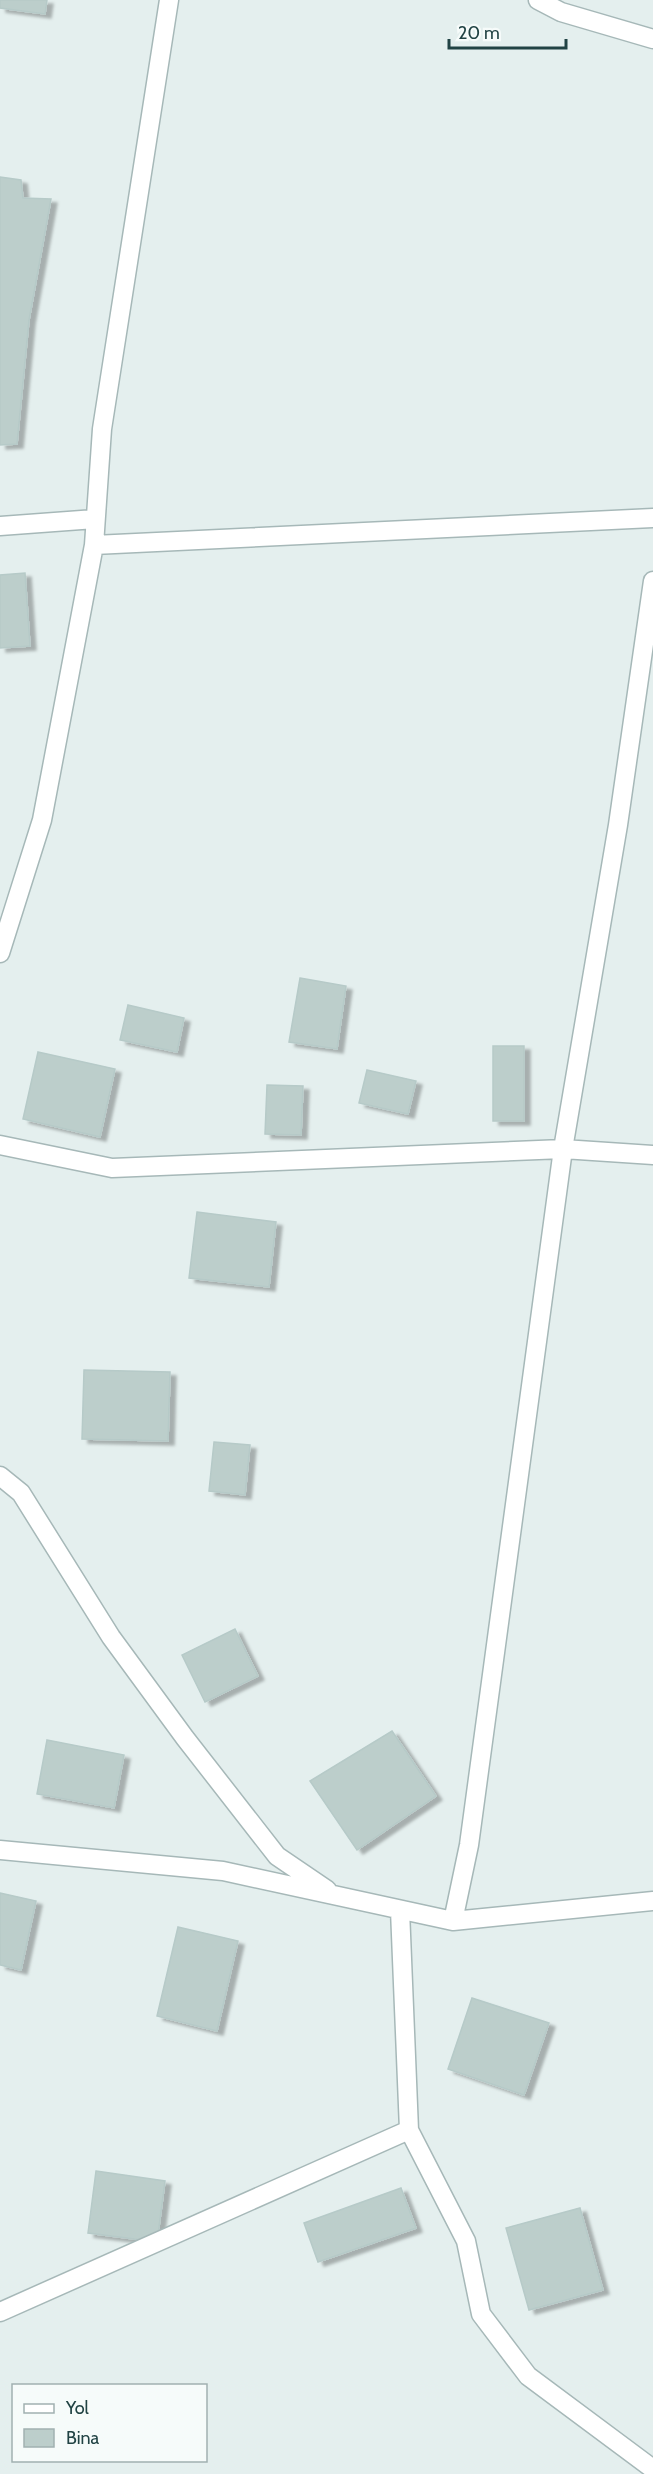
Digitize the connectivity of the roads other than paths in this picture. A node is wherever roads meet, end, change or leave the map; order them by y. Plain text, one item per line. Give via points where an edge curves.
1 (169, 0) edge
2 (538, 0) edge
3 (653, 39) edge
4 (653, 518) edge
5 (95, 519) junction
6 (0, 526) edge
7 (94, 545) junction
8 (653, 581) edge
9 (0, 953) edge
10 (0, 1146) edge
11 (563, 1149) junction
12 (653, 1155) edge
13 (0, 1476) edge
14 (0, 1850) edge
15 (336, 1895) junction
16 (653, 1901) edge
17 (400, 1910) junction
18 (453, 1922) junction
19 (409, 2130) junction
20 (0, 2312) edge
21 (653, 2469) edge

1 - 5 street via 102,429
2 - 3 street via 561,12
4 - 7 street
5 - 6 street
5 - 7 street
7 - 9 street via 42,820
8 - 11 street via 618,825
10 - 11 street via 112,1168
11 - 12 street
11 - 18 street via 469,1845
13 - 15 street via 21,1493 111,1637 278,1856
14 - 15 street via 223,1871
15 - 17 street
16 - 18 street
17 - 18 street
17 - 19 street
19 - 20 street
19 - 21 street via 466,2241 481,2314 528,2376

